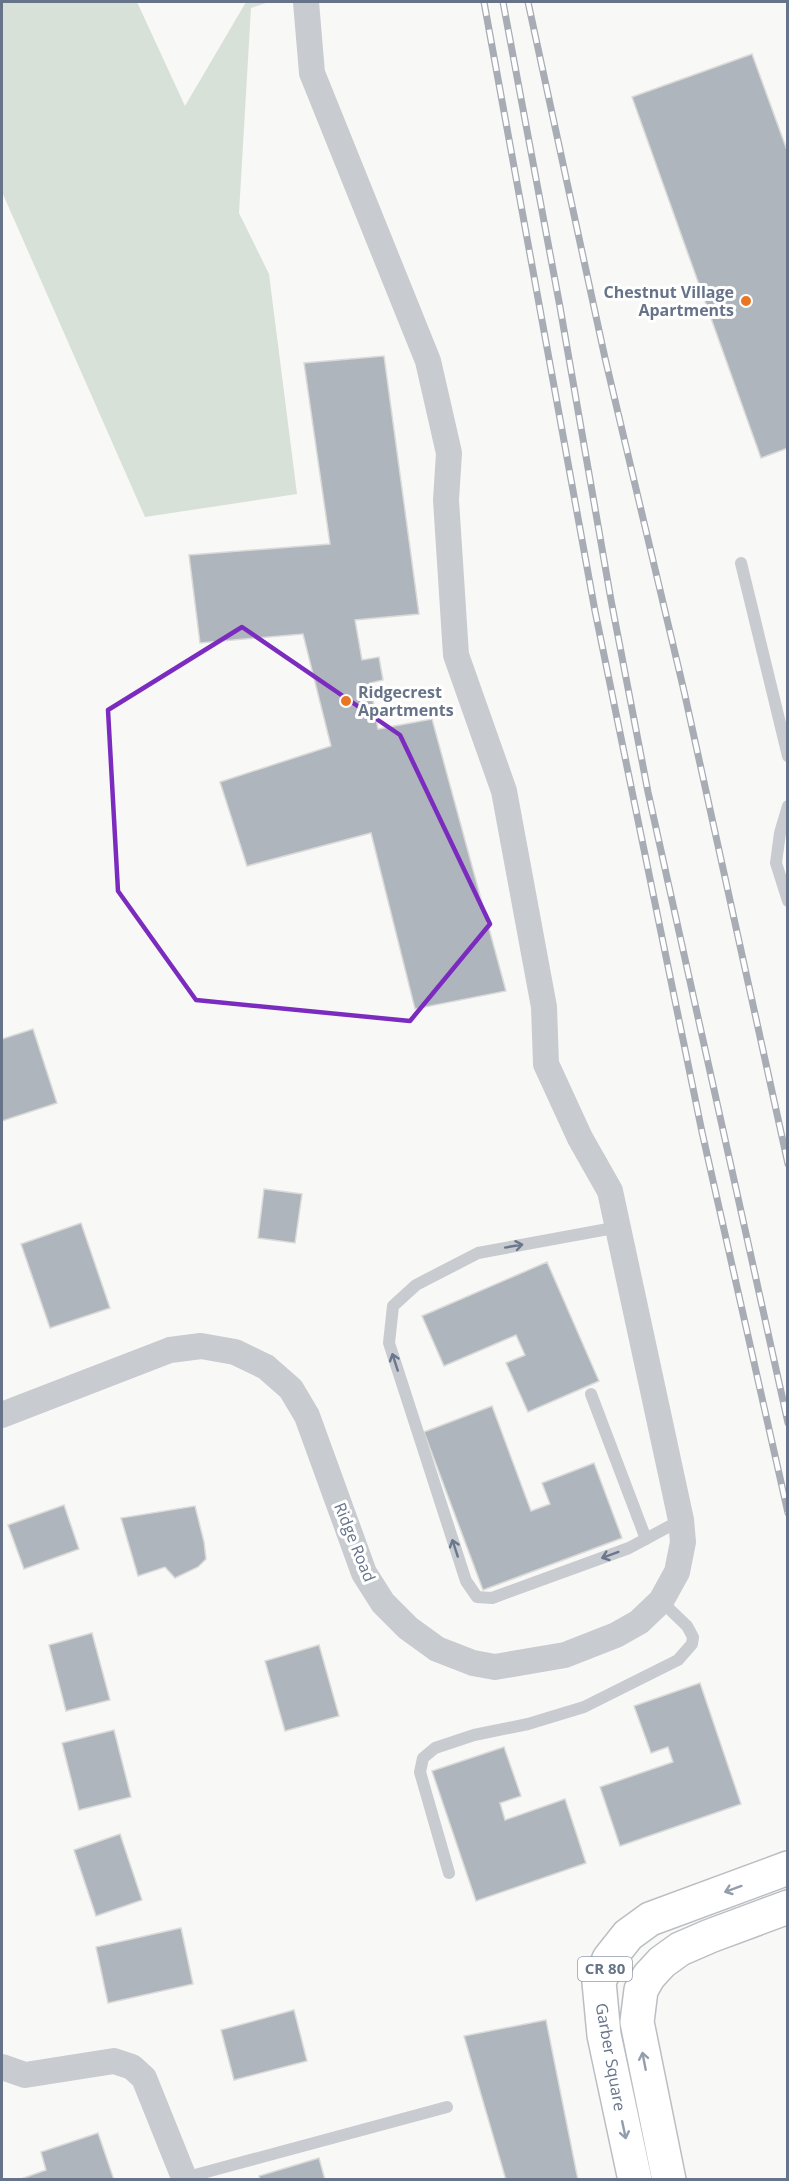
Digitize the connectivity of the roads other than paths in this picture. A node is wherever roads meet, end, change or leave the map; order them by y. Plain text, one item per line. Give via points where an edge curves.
1 (306, 2) edge
2 (741, 562) dead end
3 (788, 756) edge
4 (788, 806) edge
5 (788, 901) edge
6 (619, 1227) junction
7 (591, 1394) dead end
8 (2, 1415) edge
9 (681, 1520) junction
10 (646, 1539) junction
11 (661, 1601) junction
12 (788, 1868) edge
13 (448, 1873) dead end
14 (788, 1907) edge
15 (2, 2067) edge
16 (447, 2107) dead end
17 (184, 2179) edge
18 (635, 2180) edge
19 (669, 2180) edge

1 - 6 street, Ridge Road via 312,73 428,361 449,453 446,500 456,655 504,790 544,1007 546,1064 610,1191
2 - 3 lane
4 - 5 lane via 776,863
6 - 9 street, Ridge Road
10 -> 6 lane via 492,1598 477,1597 466,1581 389,1343 393,1306 416,1285 478,1253
7 - 10 lane
8 - 11 street, Ridge Road via 171,1350 201,1347 235,1352 266,1367 291,1389 307,1416 364,1573 399,1620 437,1649 495,1667 565,1655 616,1635 639,1622
9 - 10 lane
9 - 11 street, Ridge Road via 683,1542 677,1572
11 - 13 lane via 693,1637 678,1660 584,1707 474,1735 435,1748 423,1758 420,1772
12 -> 18 main road, Garber Square / CR 80 via 650,1919 628,1935 609,1959 599,1982 604,2035
19 -> 14 main road, Garber Square / CR 80 via 637,2022 641,1990 662,1962 680,1949
15 - 17 street via 25,2075 114,2061 132,2067 144,2078
16 - 17 lane

